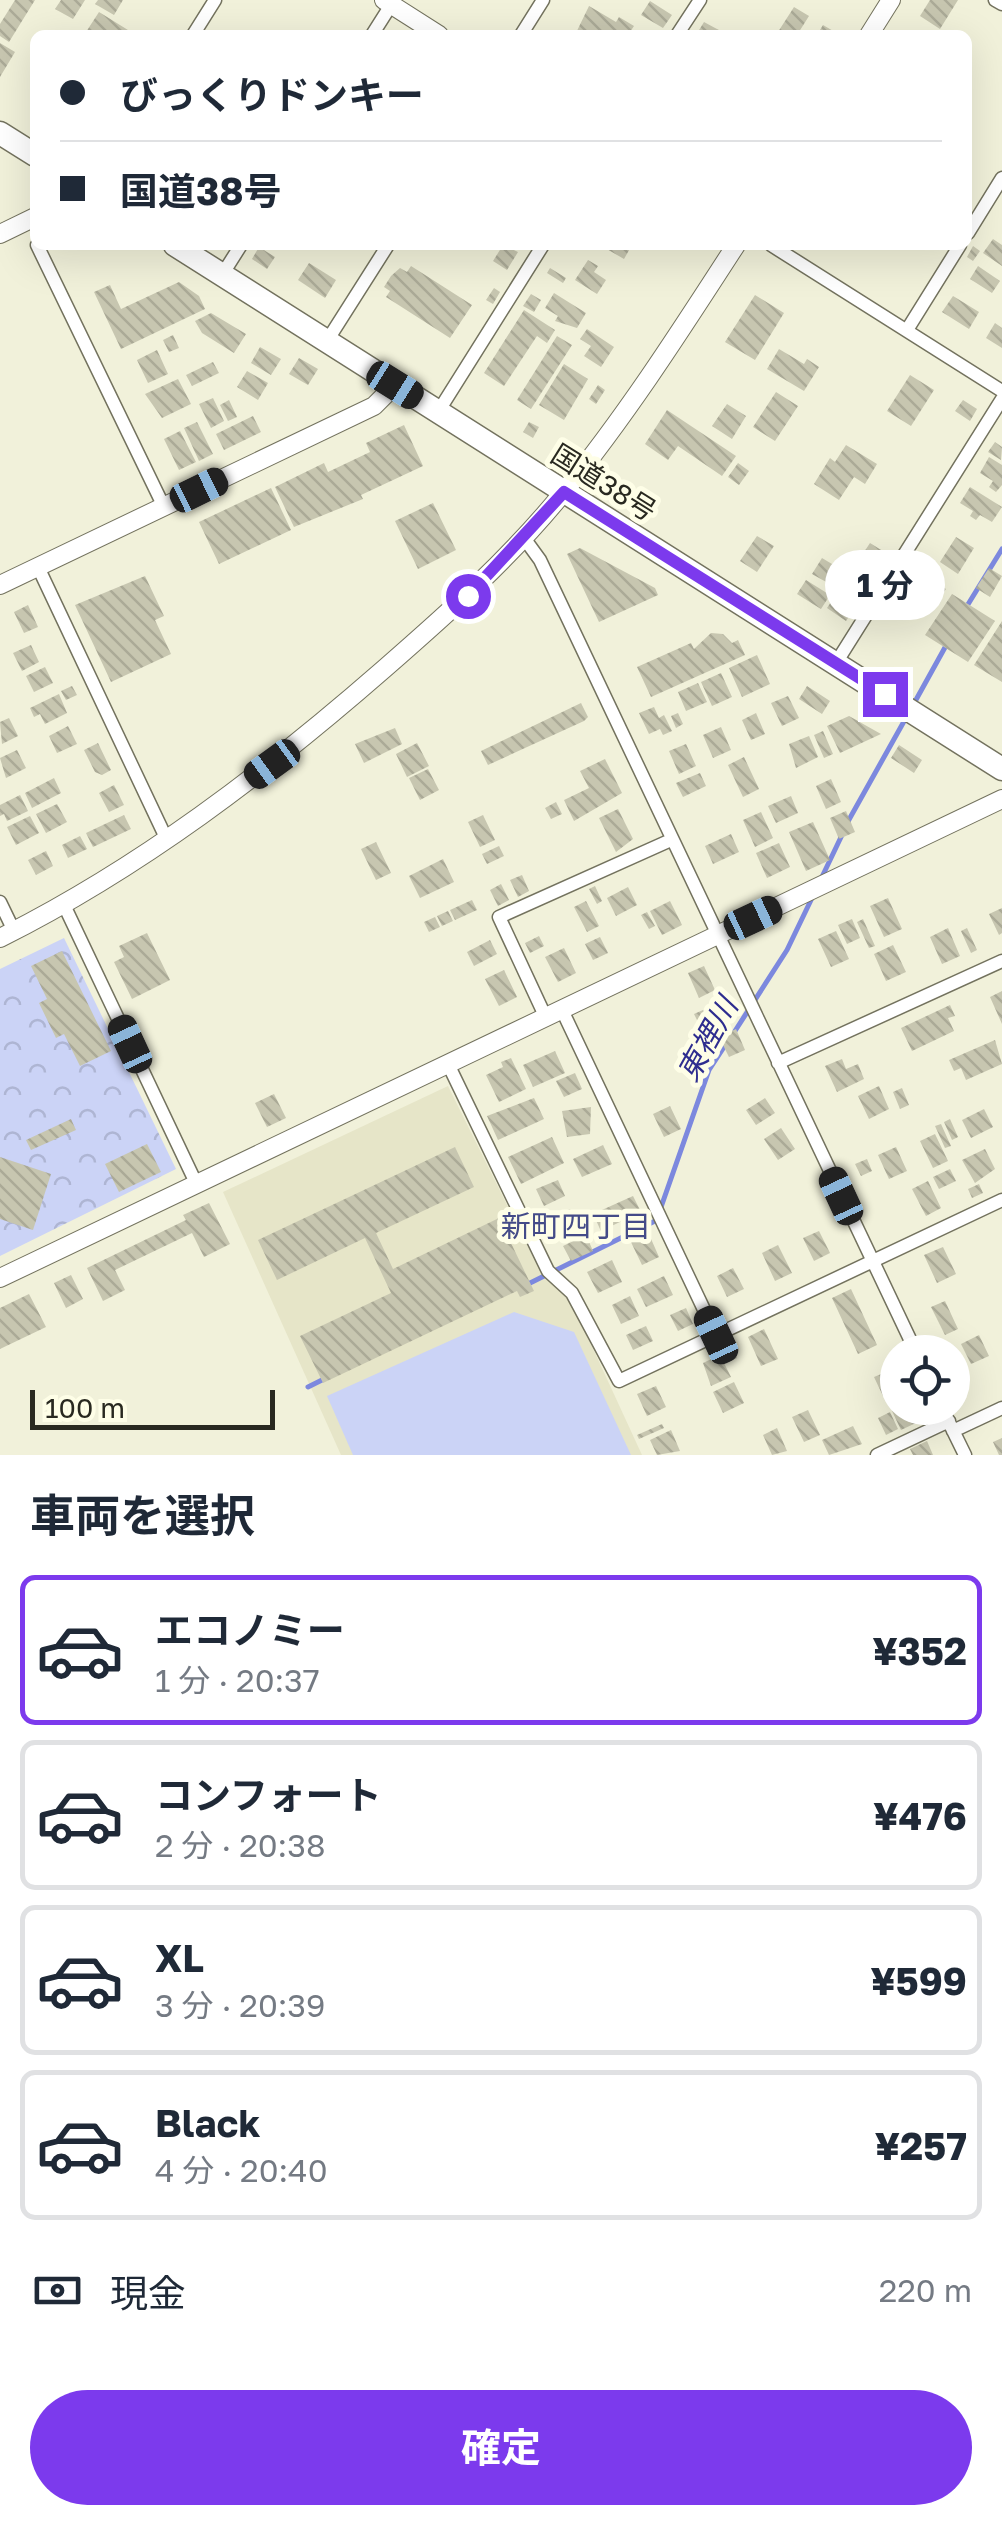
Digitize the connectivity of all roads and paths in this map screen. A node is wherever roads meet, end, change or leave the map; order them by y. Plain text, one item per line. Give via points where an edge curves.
1 (215, 0) edge
2 (543, 0) edge
3 (700, 0) edge
4 (891, 0) edge
5 (995, 0) edge
6 (388, 2) edge
7 (1002, 4) edge
8 (196, 30) edge
9 (374, 30) edge
10 (431, 30) edge
11 (524, 30) edge
12 (680, 30) edge
13 (872, 30) edge
14 (0, 133) edge
15 (30, 152) edge
16 (1002, 178) edge
17 (30, 219) edge
18 (972, 227) edge
19 (0, 234) edge
20 (39, 250) edge
21 (183, 250) edge
22 (238, 250) edge
23 (385, 250) edge
24 (540, 250) edge
25 (733, 250) edge
26 (779, 250) edge
27 (957, 250) edge
28 (222, 276) junction
29 (906, 330) junction
30 (327, 342) junction
31 (395, 385) junction
32 (1002, 391) edge
33 (1002, 399) edge
34 (438, 412) junction
35 (564, 492) junction
36 (164, 507) junction
37 (524, 538) junction
38 (38, 566) junction
39 (0, 585) edge
40 (836, 663) junction
41 (1002, 769) edge
42 (1002, 799) edge
43 (167, 840) junction
44 (671, 840) junction
45 (0, 902) edge
46 (64, 905) junction
47 (7, 935) edge
48 (718, 935) junction
49 (1002, 961) edge
50 (554, 1014) junction
51 (778, 1063) junction
52 (448, 1064) junction
53 (196, 1183) junction
54 (1002, 1200) edge
55 (873, 1262) junction
56 (0, 1278) edge
57 (716, 1335) junction
58 (908, 1335) edge
59 (1002, 1408) edge
60 (951, 1426) junction
61 (877, 1455) edge
62 (965, 1455) edge

1 - 8 street
2 - 11 street
3 - 12 street
4 - 13 street
5 - 7 street
6 - 9 street
6 - 10 street
14 - 15 highway
16 - 18 street
17 - 19 street
20 - 36 street
21 - 28 highway, 国道38号
22 - 28 street
23 - 30 street
24 - 34 street
25 - 35 street
26 - 29 street
27 - 29 street
28 - 30 highway, 国道38号
29 - 32 street
30 - 31 highway, 国道38号
31 - 34 highway, 国道38号
31 - 36 street via 374,406
33 - 40 street
34 - 35 highway, 国道38号
35 - 37 street
35 - 40 highway, 国道38号
36 - 38 street
37 - 43 street via 468,596 298,744
37 - 44 street
38 - 39 street
38 - 43 street
40 - 41 highway, 国道38号
42 - 48 street
43 - 46 street
44 - 48 street
44 - 50 street via 499,917
45 - 47 street
46 - 47 street
46 - 53 street
48 - 50 street
48 - 51 street
49 - 51 street
50 - 52 street
50 - 57 street
51 - 55 street
52 - 53 street
52 - 57 street via 548,1271 572,1293 619,1381
53 - 56 street
54 - 55 street
55 - 57 street
55 - 58 street
59 - 60 street
60 - 61 street
60 - 62 street

